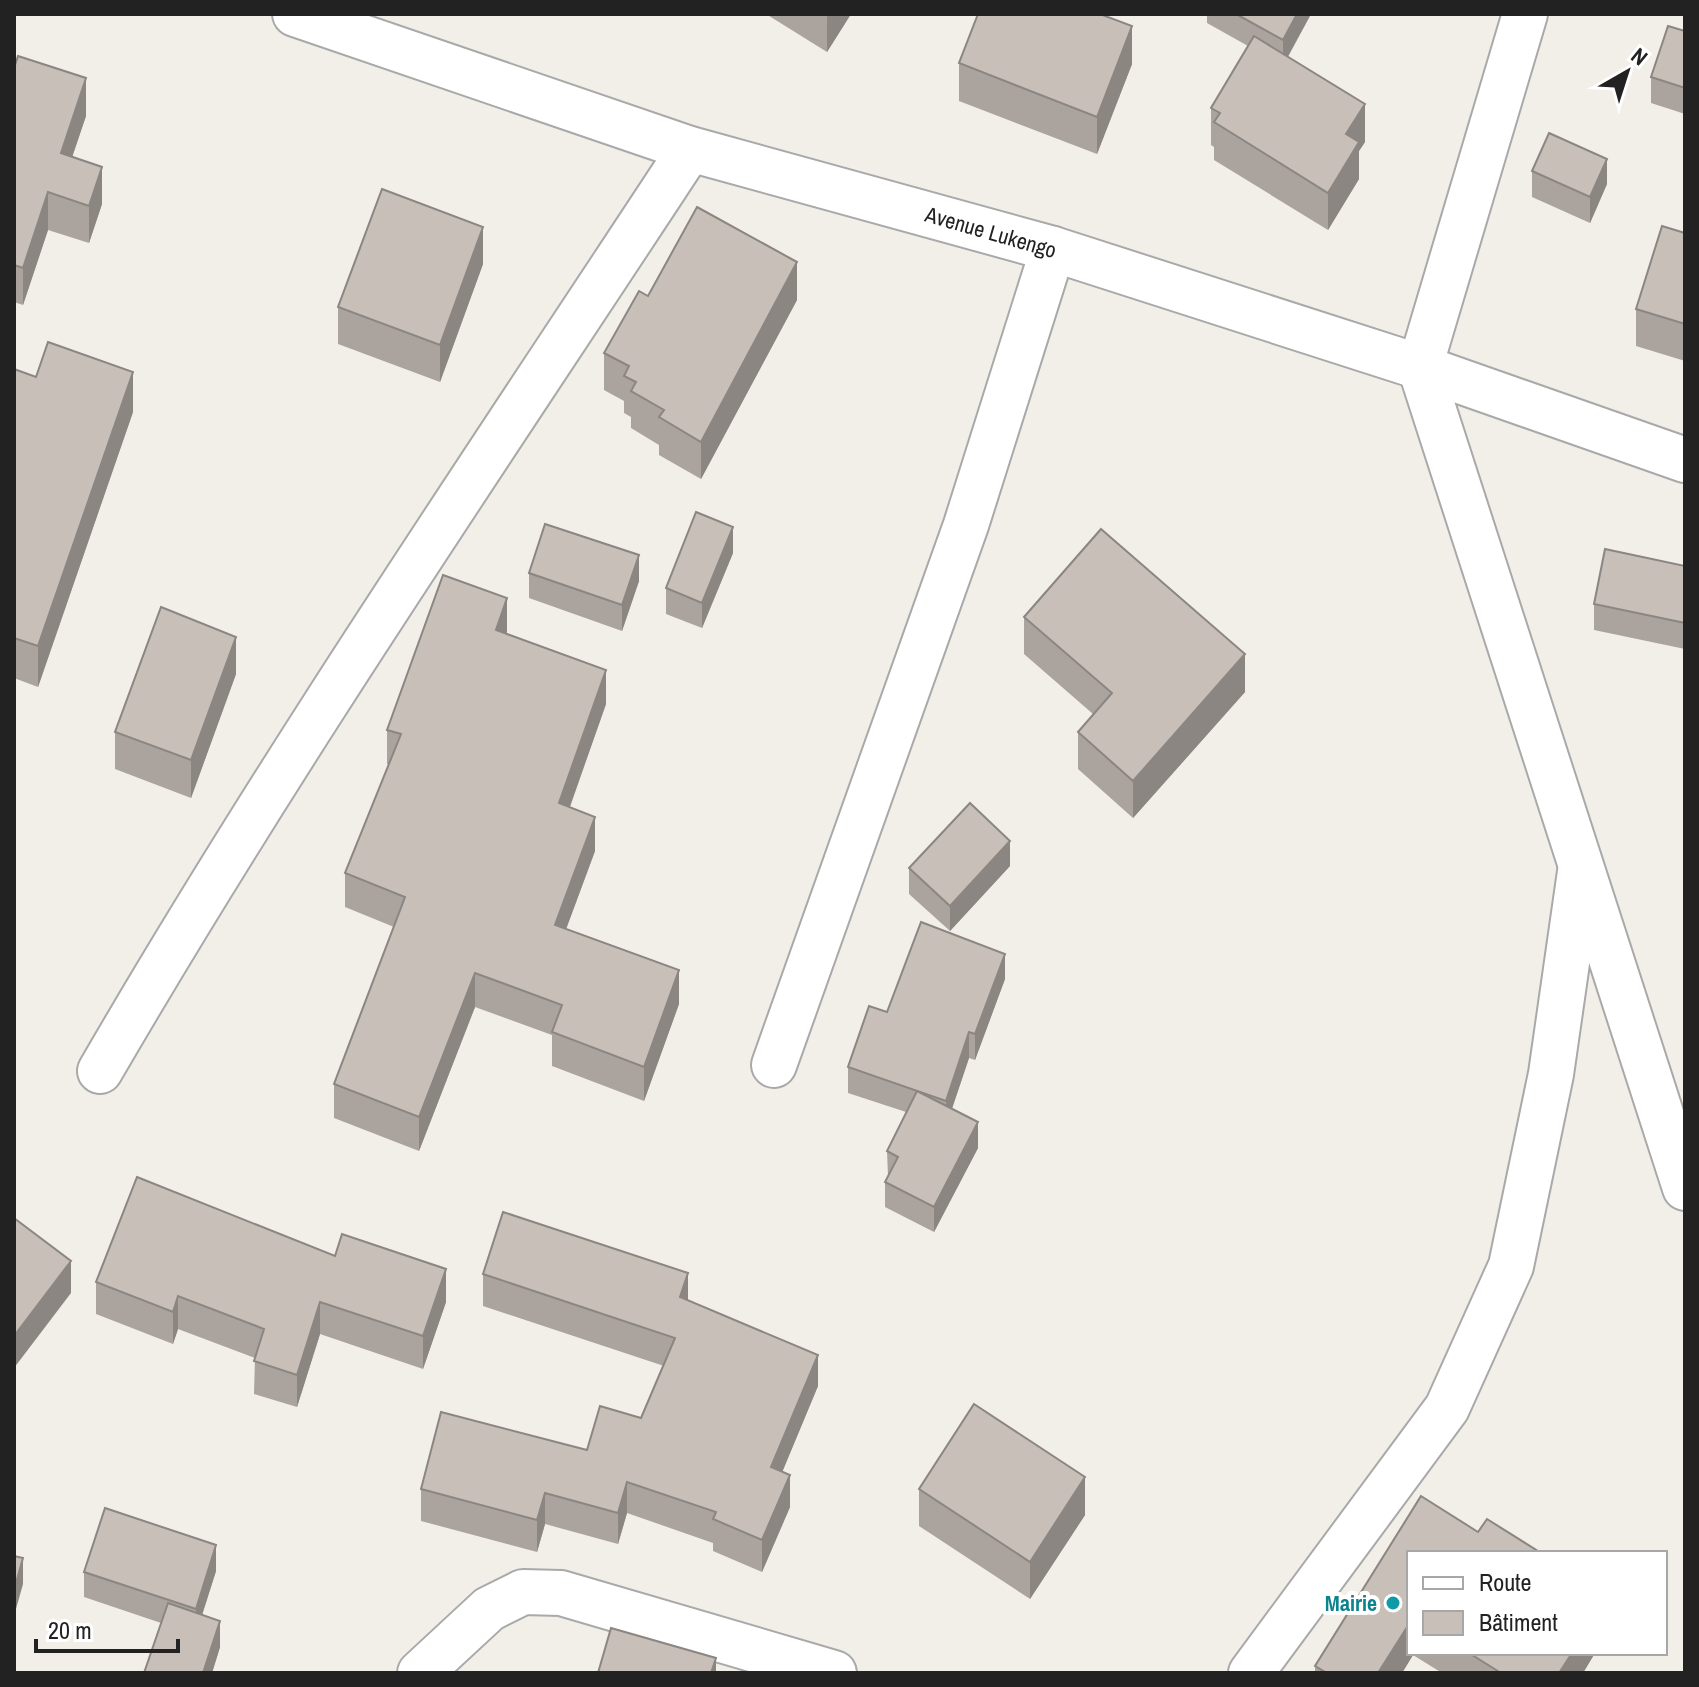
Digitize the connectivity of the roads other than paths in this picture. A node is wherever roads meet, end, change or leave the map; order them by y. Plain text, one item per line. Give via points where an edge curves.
1 (295, 14) edge
2 (1525, 14) edge
3 (690, 149) junction
4 (1053, 249) junction
5 (1420, 367) junction
6 (1685, 460) edge
7 (1581, 862) junction
8 (774, 1065) dead end
9 (100, 1071) dead end
10 (1685, 1188) edge
11 (420, 1673) edge
12 (834, 1673) edge
13 (1251, 1673) edge

1 - 3 street, Avenue Lukengo
2 - 5 street
3 - 4 street, Avenue Lukengo
3 - 9 street via 343,677
4 - 5 street, Avenue Lukengo
4 - 8 street via 966,525
5 - 6 street, Avenue Lukengo
5 - 7 street
7 - 10 street
7 - 13 street via 1551,1074 1511,1266 1447,1408
11 - 12 street via 489,1609 523,1592 561,1593

